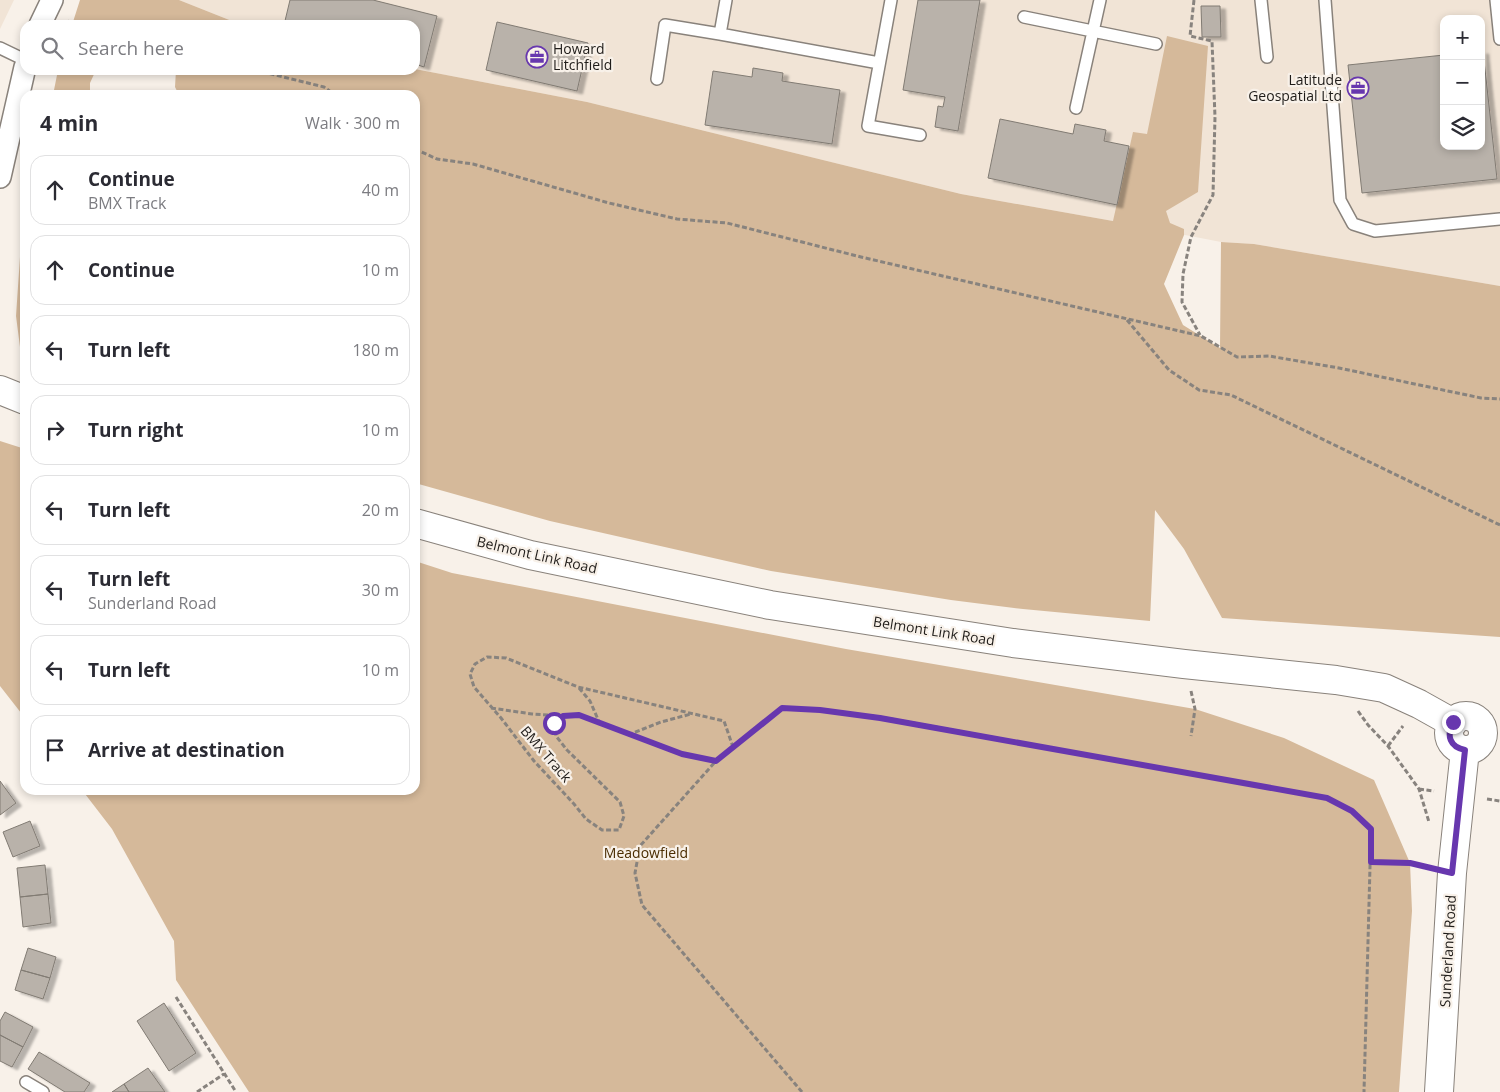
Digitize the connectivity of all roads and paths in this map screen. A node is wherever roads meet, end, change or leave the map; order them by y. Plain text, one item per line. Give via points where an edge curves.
1 (52, 0) edge
2 (726, 0) edge
3 (891, 0) edge
4 (1100, 0) edge
5 (1194, 0) edge
6 (1262, 0) edge
7 (1325, 0) edge
8 (1496, 0) edge
9 (1024, 17) dead end
10 (42, 20) edge
11 (1093, 31) junction
12 (720, 34) junction
13 (1500, 39) edge
14 (1156, 44) dead end
15 (0, 48) edge
16 (1267, 56) dead end
17 (20, 58) edge
18 (879, 63) junction
19 (23, 75) edge
20 (275, 75) edge
21 (657, 79) dead end
22 (328, 90) edge
23 (1076, 108) dead end
24 (920, 135) dead end
25 (420, 152) edge
26 (0, 177) edge
27 (1500, 219) edge
28 (1126, 320) junction
29 (1201, 336) junction
30 (0, 390) edge
31 (20, 398) edge
32 (1500, 399) edge
33 (420, 524) edge
34 (1500, 525) edge
35 (1184, 664) junction
36 (1336, 680) junction
37 (578, 687) junction
38 (491, 708) junction
39 (692, 714) junction
40 (563, 716) junction
41 (1453, 722) junction
42 (1491, 722) edge
43 (600, 724) junction
44 (628, 735) junction
45 (1191, 736) dead end
46 (733, 747) junction
47 (1465, 750) junction
48 (716, 761) junction
49 (1429, 823) dead end
50 (1429, 859) dead end
51 (1371, 862) junction
52 (176, 997) dead end
53 (224, 1074) junction
54 (26, 1082) dead end
55 (43, 1092) edge
56 (197, 1092) edge
57 (236, 1092) edge
58 (802, 1092) edge
59 (1364, 1092) edge
60 (1439, 1092) edge

1 - 10 street
2 - 12 lane
3 - 18 lane
4 - 11 lane
5 - 29 path via 1190,36 1212,41 1215,117 1214,195 1191,236 1182,302
6 - 16 lane
7 - 27 lane via 1340,200 1353,224 1375,231
8 - 13 lane
9 - 11 lane
11 - 14 lane
11 - 23 lane
12 - 18 lane
12 - 21 lane via 665,25
15 - 17 lane
18 - 24 lane via 868,126
19 - 26 street
20 - 22 path
25 - 28 path via 609,203 677,219 728,223
28 - 29 path
28 - 34 path via 1169,370 1199,390 1231,395
29 - 32 path via 1237,357 1269,356
30 - 31 street
33 - 35 street, Belmont Link Road via 530,555 770,605 1013,643
35 - 36 street, Belmont Link Road
35 - 45 path via 1195,709
36 - 41 street, Belmont Link Road via 1384,688
36 - 49 path via 1419,789
37 - 38 path, BMX Track via 506,658 487,657 475,664 470,674 474,687
37 - 39 path, BMX Track
37 - 43 path via 590,701
38 - 40 path
38 - 40 path, BMX Track via 586,819 602,830 619,830 624,816 620,802 556,736 554,723
39 - 44 path
39 - 46 path, BMX Track via 724,721
40 - 43 path via 579,715
41 - 42 street via 1465,717
41 - 47 street via 1449,729 1452,744
42 - 47 street via 1480,743 1474,749
43 - 44 path
44 - 48 path via 682,754
46 - 48 path
46 - 51 path via 782,708 820,710 1327,798 1352,811 1371,829
47 - 60 street, Sunderland Road via 1452,873
48 - 58 path via 640,846 635,873 642,906
50 - 51 path via 1429,868 1410,863
51 - 59 path
52 - 53 path
53 - 56 path
53 - 57 path
54 - 55 lane

